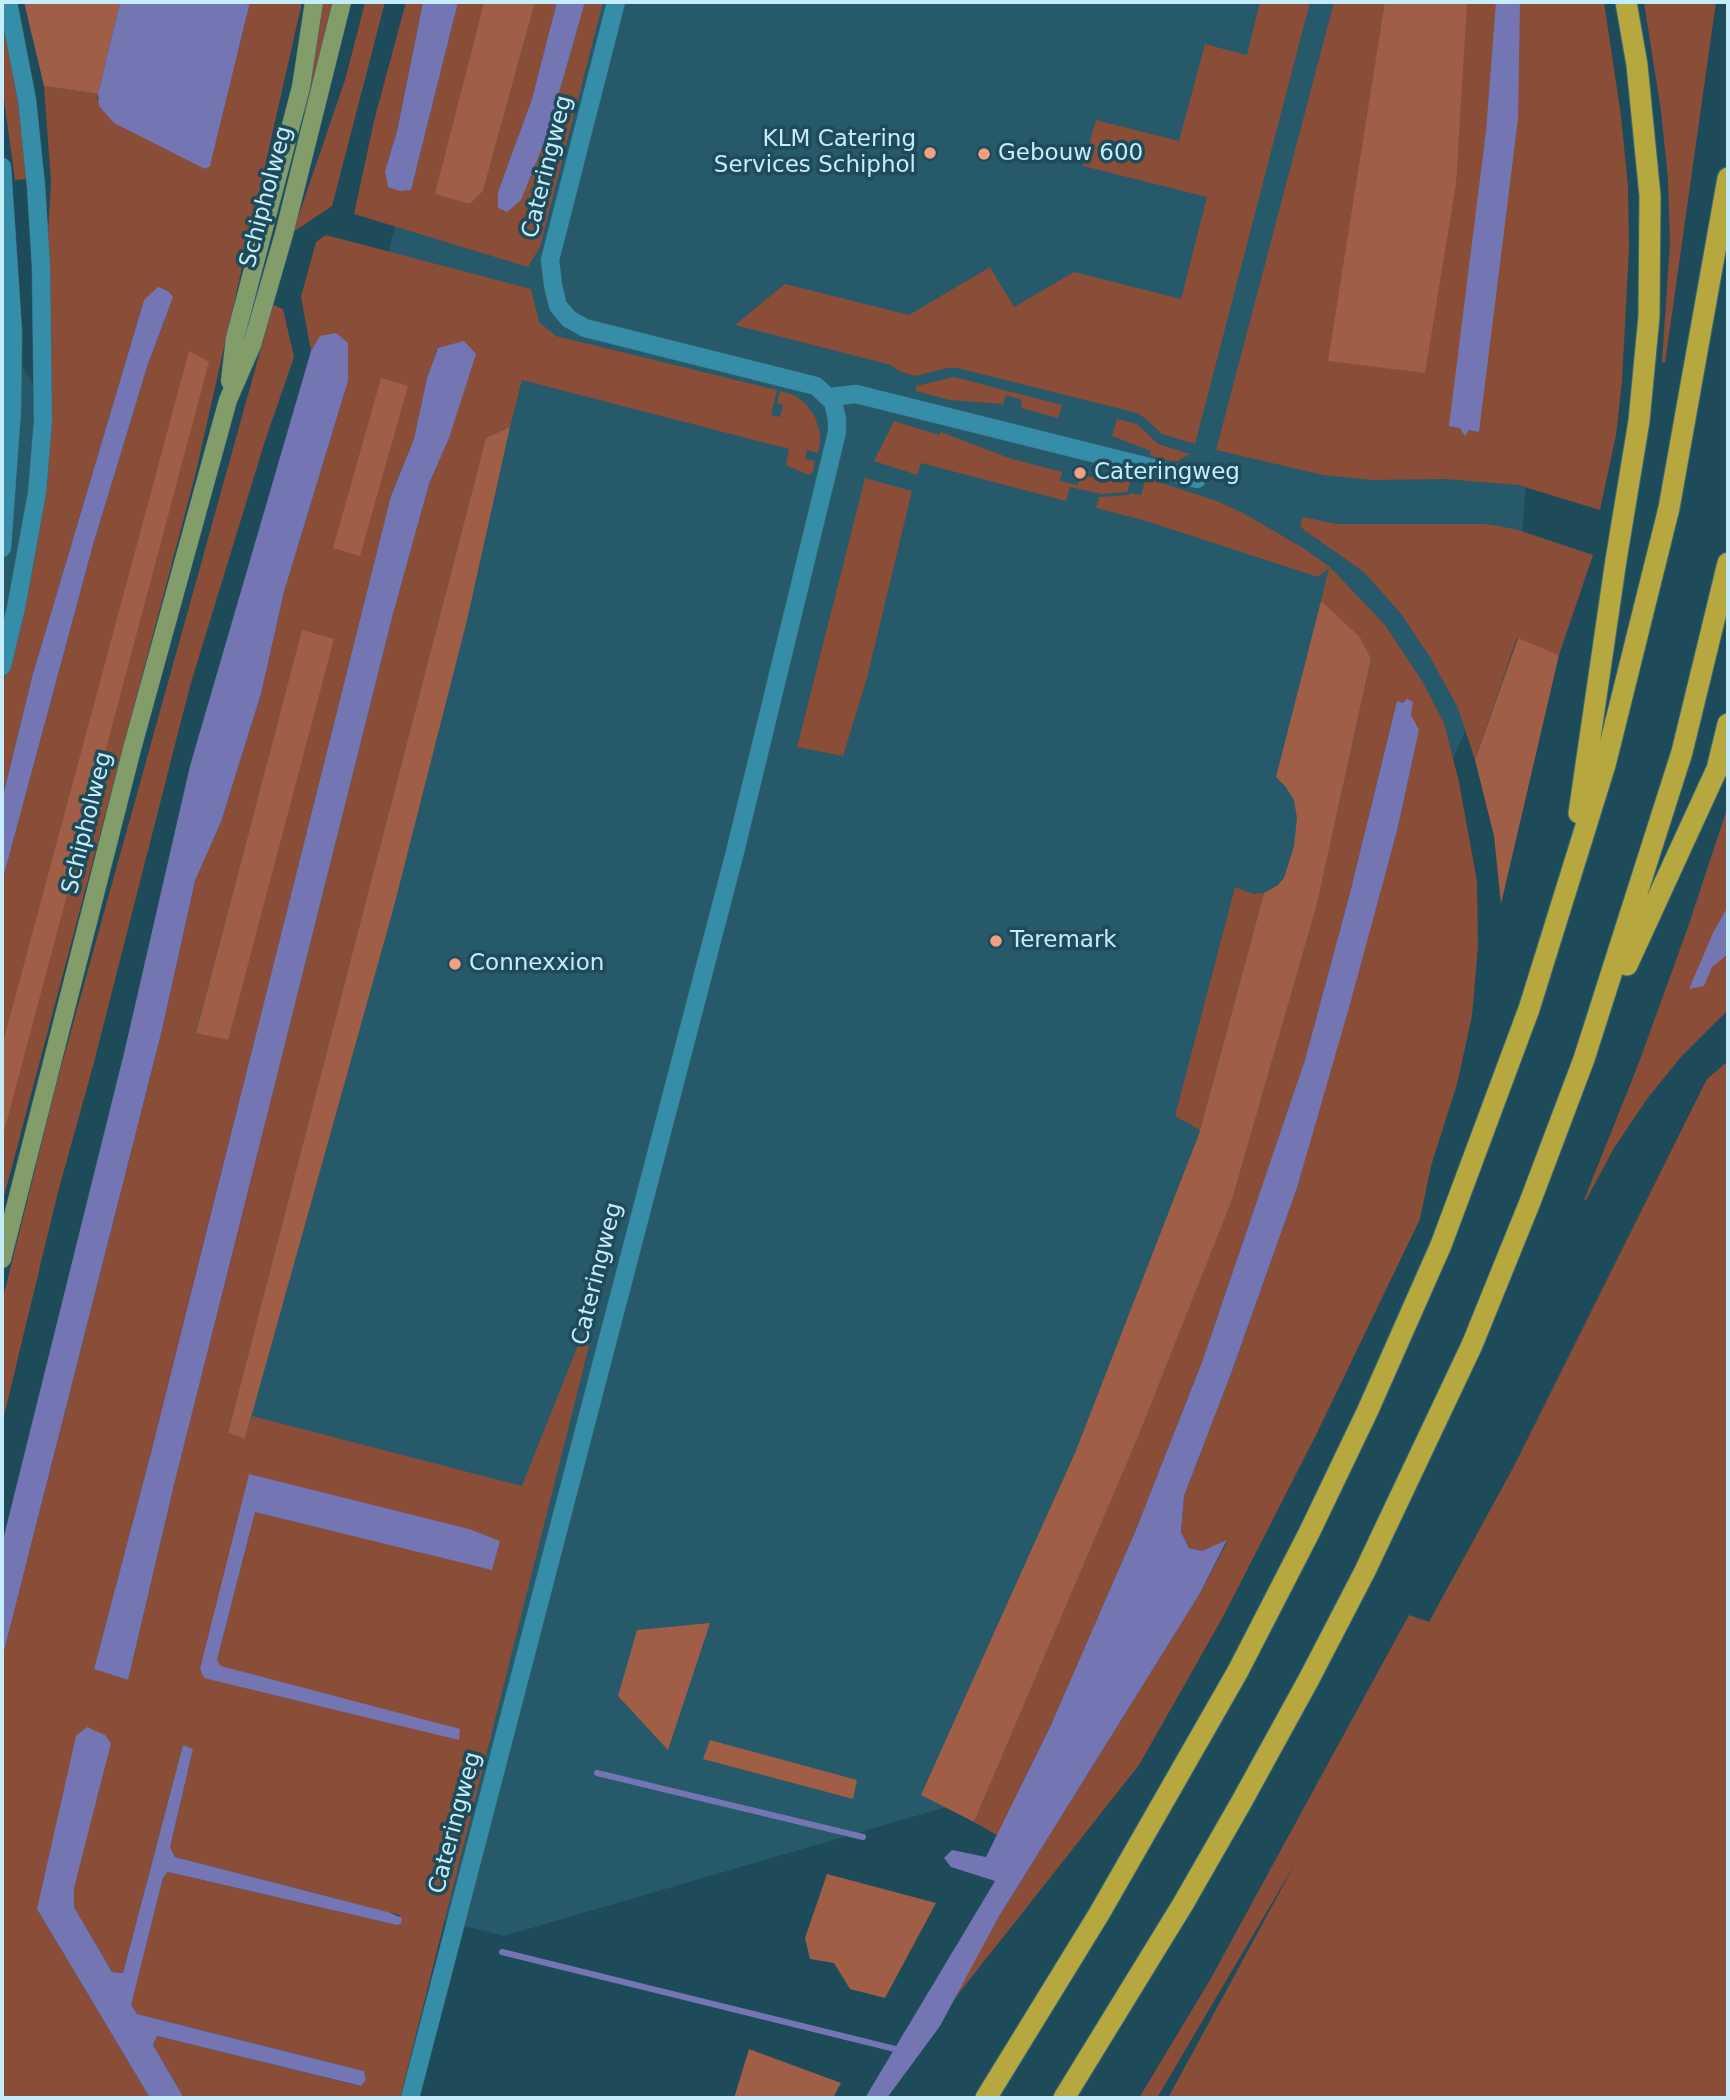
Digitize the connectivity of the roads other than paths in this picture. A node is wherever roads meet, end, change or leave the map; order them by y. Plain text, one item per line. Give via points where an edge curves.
1 (8, 2) edge
2 (314, 2) edge
3 (342, 2) edge
4 (616, 2) edge
5 (1626, 2) edge
6 (2, 167) edge
7 (1728, 178) edge
8 (830, 397) junction
9 (228, 400) junction
10 (1198, 480) dead end
11 (2, 548) edge
12 (1728, 563) edge
13 (2, 666) edge
14 (1728, 724) edge
15 (1569, 881) junction
16 (1584, 1059) junction
17 (2, 1259) edge
18 (410, 2098) edge
19 (986, 2098) edge
20 (1064, 2098) edge

1 - 13 street via 27,100 36,186 43,422 37,494
2 - 9 main road, Schipholweg via 301,87 235,338
3 - 9 main road, Schipholweg via 253,345
4 - 8 street, Cateringweg via 550,260 558,306 585,328 809,384
5 - 15 highway via 1650,196 1649,316 1639,421
6 - 11 street via 13,332
7 - 15 highway via 1669,508 1608,752
8 - 10 street, Cateringweg via 856,394
8 - 18 street, Cateringweg via 837,432 741,828
9 - 17 main road, Schipholweg via 132,749
12 - 16 highway via 1682,752
14 - 16 highway via 1717,769
15 - 19 highway via 1481,1141 1441,1245 1362,1423 1238,1671 1099,1914
16 - 20 highway via 1472,1345 1365,1571 1242,1801

